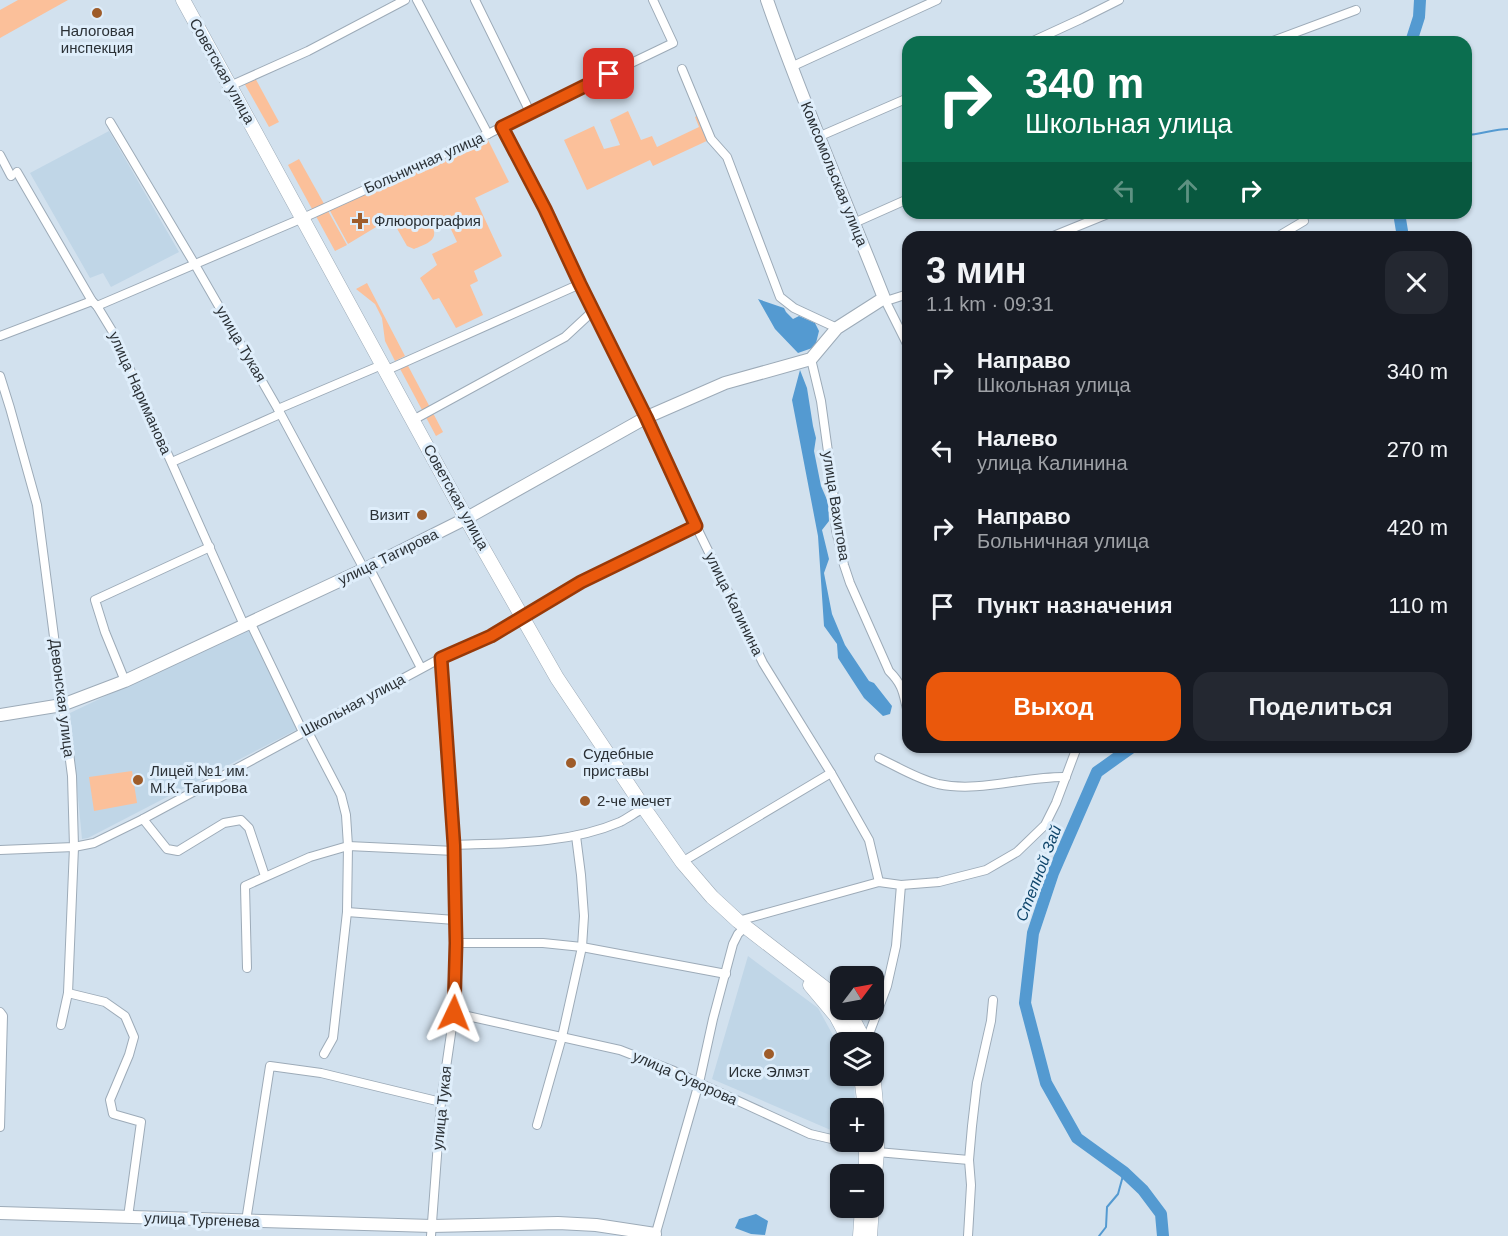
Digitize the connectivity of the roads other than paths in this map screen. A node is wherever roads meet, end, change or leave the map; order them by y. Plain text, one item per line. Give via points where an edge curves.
1 (183, 0) edge
2 (405, 0) edge
3 (417, 0) edge
4 (475, 0) edge
5 (653, 0) edge
6 (767, 0) edge
7 (937, 0) edge
8 (1119, 0) edge
9 (1356, 10) dead end
10 (1044, 36) edge
11 (1286, 36) edge
12 (791, 67) junction
13 (682, 69) dead end
14 (230, 86) junction
15 (902, 101) edge
16 (530, 112) junction
17 (110, 122) dead end
18 (502, 127) junction
19 (488, 134) junction
20 (818, 137) junction
21 (0, 155) edge
22 (902, 202) edge
23 (303, 218) junction
24 (1095, 219) edge
25 (1304, 221) dead end
26 (854, 223) junction
27 (1066, 231) edge
28 (1287, 231) edge
29 (194, 263) junction
30 (580, 284) junction
31 (902, 296) edge
32 (885, 300) junction
33 (95, 303) junction
34 (593, 311) junction
35 (837, 328) junction
36 (902, 334) edge
37 (0, 336) edge
38 (811, 359) junction
39 (385, 367) junction
40 (0, 376) edge
41 (279, 411) junction
42 (646, 417) junction
43 (413, 420) junction
44 (172, 462) junction
45 (467, 518) junction
46 (696, 526) junction
47 (210, 548) junction
48 (367, 568) junction
49 (522, 617) junction
50 (247, 623) junction
51 (441, 658) junction
52 (421, 668) junction
53 (125, 681) junction
54 (902, 687) edge
55 (62, 705) junction
56 (0, 715) edge
57 (305, 731) junction
58 (1075, 753) edge
59 (879, 758) dead end
60 (831, 773) junction
61 (1066, 777) junction
62 (644, 808) junction
63 (143, 819) junction
64 (576, 836) junction
65 (348, 846) junction
66 (74, 847) junction
67 (454, 848) junction
68 (0, 850) edge
69 (682, 862) junction
70 (265, 876) junction
71 (879, 882) junction
72 (901, 885) junction
73 (347, 912) junction
74 (456, 920) junction
75 (741, 924) junction
76 (456, 943) junction
77 (582, 947) junction
78 (782, 955) junction
79 (248, 968) dead end
80 (726, 974) junction
81 (830, 992) edge
82 (68, 993) junction
83 (993, 1000) dead end
84 (0, 1012) edge
85 (454, 1013) junction
86 (61, 1024) dead end
87 (845, 1032) edge
88 (870, 1032) edge
89 (562, 1037) junction
90 (324, 1054) dead end
91 (699, 1083) junction
92 (441, 1102) junction
93 (537, 1125) dead end
94 (0, 1127) edge
95 (830, 1139) edge
96 (884, 1149) edge
97 (969, 1160) junction
98 (0, 1213) edge
99 (128, 1217) junction
100 (861, 1218) edge
101 (871, 1218) edge
102 (246, 1221) junction
103 (432, 1231) edge
104 (655, 1235) edge
105 (860, 1236) edge
106 (870, 1236) edge
107 (968, 1236) edge

1 - 14 main road, Советская улица
2 - 14 street
3 - 19 street
4 - 16 street
5 - 16 street, Больничная улица via 673,43
6 - 12 street, Комсомольская улица
7 - 12 street
8 - 10 street
9 - 11 street
12 - 20 street, Комсомольская улица
13 - 35 street via 711,139 727,157 780,297
14 - 23 main road, Советская улица
15 - 20 street
16 - 18 street, Больничная улица
17 - 29 street, улица Тукая
18 - 19 street, Больничная улица
18 - 30 street, улица Калинина
19 - 23 street, Больничная улица
20 - 26 street, Комсомольская улица
21 - 33 street, улица Нариманова
22 - 26 street
23 - 29 street, Больничная улица
23 - 39 main road, Советская улица
24 - 27 street
25 - 28 street
26 - 32 street, Комсомольская улица
29 - 33 street, Больничная улица
29 - 41 street, улица Тукая
30 - 34 street, улица Калинина
30 - 39 street
31 - 32 street
32 - 35 street
32 - 36 street, Комсомольская улица
33 - 37 street
33 - 44 street, улица Нариманова via 114,334
34 - 42 street, улица Калинина
34 - 43 street via 565,337
35 - 38 street
38 - 42 street, улица Тагирова via 725,383
38 - 54 street, улица Вахитова via 821,401 844,566 889,671
39 - 41 street
39 - 43 main road, Советская улица
40 - 55 street, Девонская улица via 37,505
41 - 44 street
41 - 48 street, улица Тукая
42 - 45 street, улица Тагирова
42 - 46 street, улица Калинина
43 - 45 main road, Советская улица
44 - 47 street, улица Нариманова
45 - 48 street, улица Тагирова
45 - 49 main road, Советская улица
46 - 49 street, Школьная улица via 581,582
46 - 60 street, улица Калинина via 763,663
47 - 50 street, улица Нариманова
47 - 53 street via 95,600
48 - 50 street, улица Тагирова
48 - 52 street, улица Тукая
49 - 51 street, Школьная улица
49 - 62 main road, Советская улица via 557,678
50 - 53 street, улица Тагирова
50 - 57 street, улица Нариманова
51 - 52 street, Школьная улица
51 - 67 street, улица Тукая
52 - 57 street, Школьная улица
53 - 55 street, улица Тагирова
55 - 56 street, улица Тагирова
55 - 66 street, Девонская улица via 72,776
57 - 63 street, Школьная улица
57 - 65 street, улица Нариманова via 341,795
58 - 61 street
59 - 61 street via 918,777 957,786
60 - 69 street
60 - 71 street, улица Калинина via 869,840
61 - 72 street via 1046,825 1017,852 986,870 939,882
62 - 64 street via 620,822
62 - 69 main road, Советская улица
63 - 66 street, Школьная улица via 94,843
63 - 70 street via 167,849 178,851 224,823 241,820 249,828
64 - 67 street
64 - 77 street via 584,916
65 - 67 street
65 - 70 street
65 - 73 street, улица Нариманова
66 - 68 street, Школьная улица
66 - 82 street, Девонская улица
67 - 74 street, улица Тукая
69 - 75 main road, Советская улица
70 - 79 street via 245,886
71 - 72 street
71 - 75 street
72 - 88 street via 890,976
73 - 74 street
73 - 90 street, улица Нариманова via 333,1038
74 - 76 street, улица Тукая
75 - 78 main road, Советская улица
75 - 80 street
76 - 77 street
76 - 85 street, улица Тукая
77 - 80 street
77 - 89 street
78 - 81 main road, Советская улица
78 - 87 main road, Советская улица via 826,1003
80 - 91 street
82 - 86 street, Девонская улица
82 - 99 street via 105,1002 125,1016 134,1036 110,1100 114,1114 141,1122
83 - 97 street via 977,1083
84 - 94 street
85 - 89 street, улица Суворова
85 - 92 street, улица Тукая
89 - 91 street, улица Суворова via 621,1050
89 - 93 street
91 - 95 street, улица Суворова via 810,1134
91 - 104 street
92 - 102 street via 321,1073 270,1066
92 - 103 street, улица Тукая
96 - 97 street, улица Суворова
97 - 107 street
98 - 99 street, улица Тургенева
99 - 102 street, улица Тургенева
100 - 105 main road
101 - 106 main road
102 - 103 street, улица Тургенева
103 - 104 street, улица Тургенева via 558,1223

